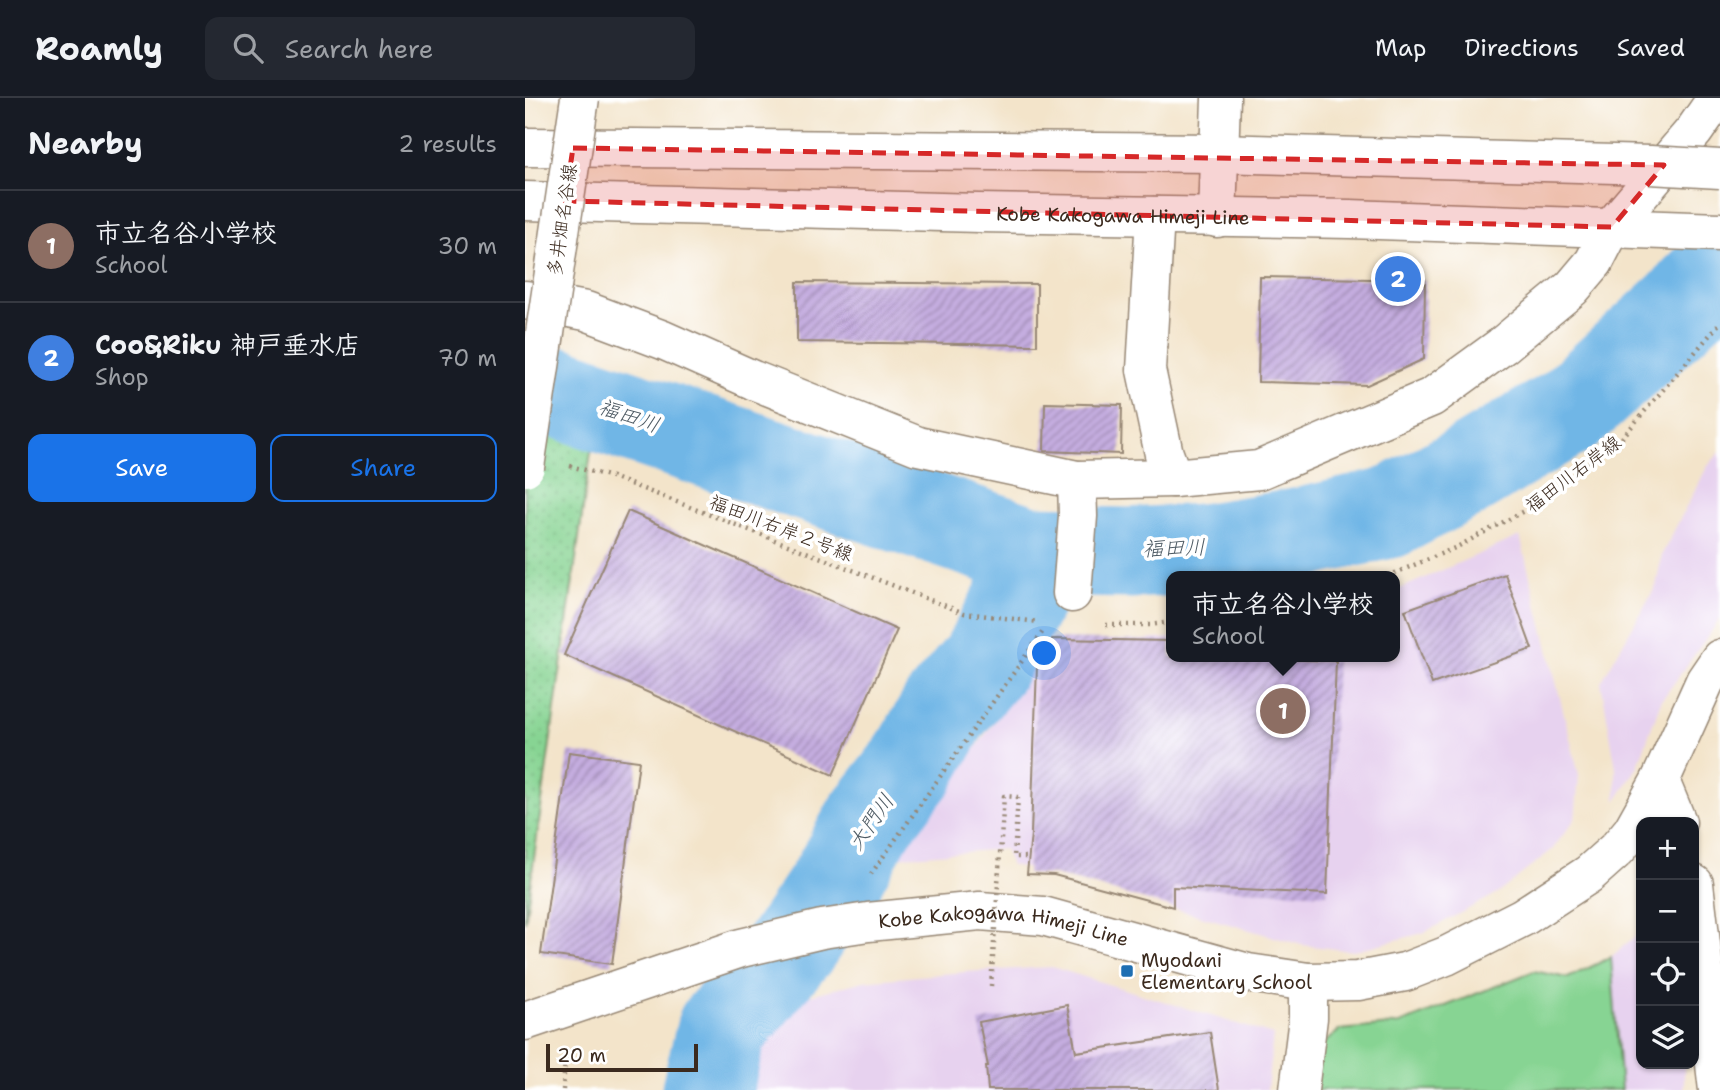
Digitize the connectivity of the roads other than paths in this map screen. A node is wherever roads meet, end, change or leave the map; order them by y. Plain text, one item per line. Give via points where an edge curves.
1 (580, 98) edge
2 (1221, 98) edge
3 (1717, 98) edge
4 (525, 147) edge
5 (1218, 153) junction
6 (1720, 169) edge
7 (525, 201) edge
8 (1155, 216) junction
9 (1217, 218) junction
10 (1612, 227) junction
11 (1720, 232) edge
12 (525, 300) edge
13 (525, 467) edge
14 (1173, 478) junction
15 (1078, 498) junction
16 (1072, 593) dead end
17 (1720, 659) edge
18 (1660, 781) junction
19 (1675, 817) edge
20 (1699, 927) edge
21 (1308, 982) junction
22 (525, 1021) edge
23 (1299, 1090) edge
24 (1718, 1090) edge

1 - 13 main road, 多井畑名谷線, bridge
2 - 5 main road
3 - 10 main road
4 - 5 main road
5 - 6 main road, bridge
5 - 9 main road
7 - 8 main road, Kobe Kakogawa Himeji Line
8 - 9 main road, Kobe Kakogawa Himeji Line
8 - 14 main road via 1146,370
9 - 10 main road, Kobe Kakogawa Himeji Line
10 - 11 main road, Kobe Kakogawa Himeji Line
10 - 14 main road via 1594,262 1572,288 1431,397 1259,470
12 - 15 main road via 599,315 918,446
14 - 15 main road
15 - 16 main road
17 - 18 main road, Kobe Kakogawa Himeji Line via 1705,681
18 - 19 main road
18 - 21 main road, Kobe Kakogawa Himeji Line via 1617,849 1589,874 1523,917 1405,972 1358,981
20 - 24 main road
21 - 22 main road, Kobe Kakogawa Himeji Line via 1248,973 1043,916 980,911 822,929 741,948
21 - 23 main road

